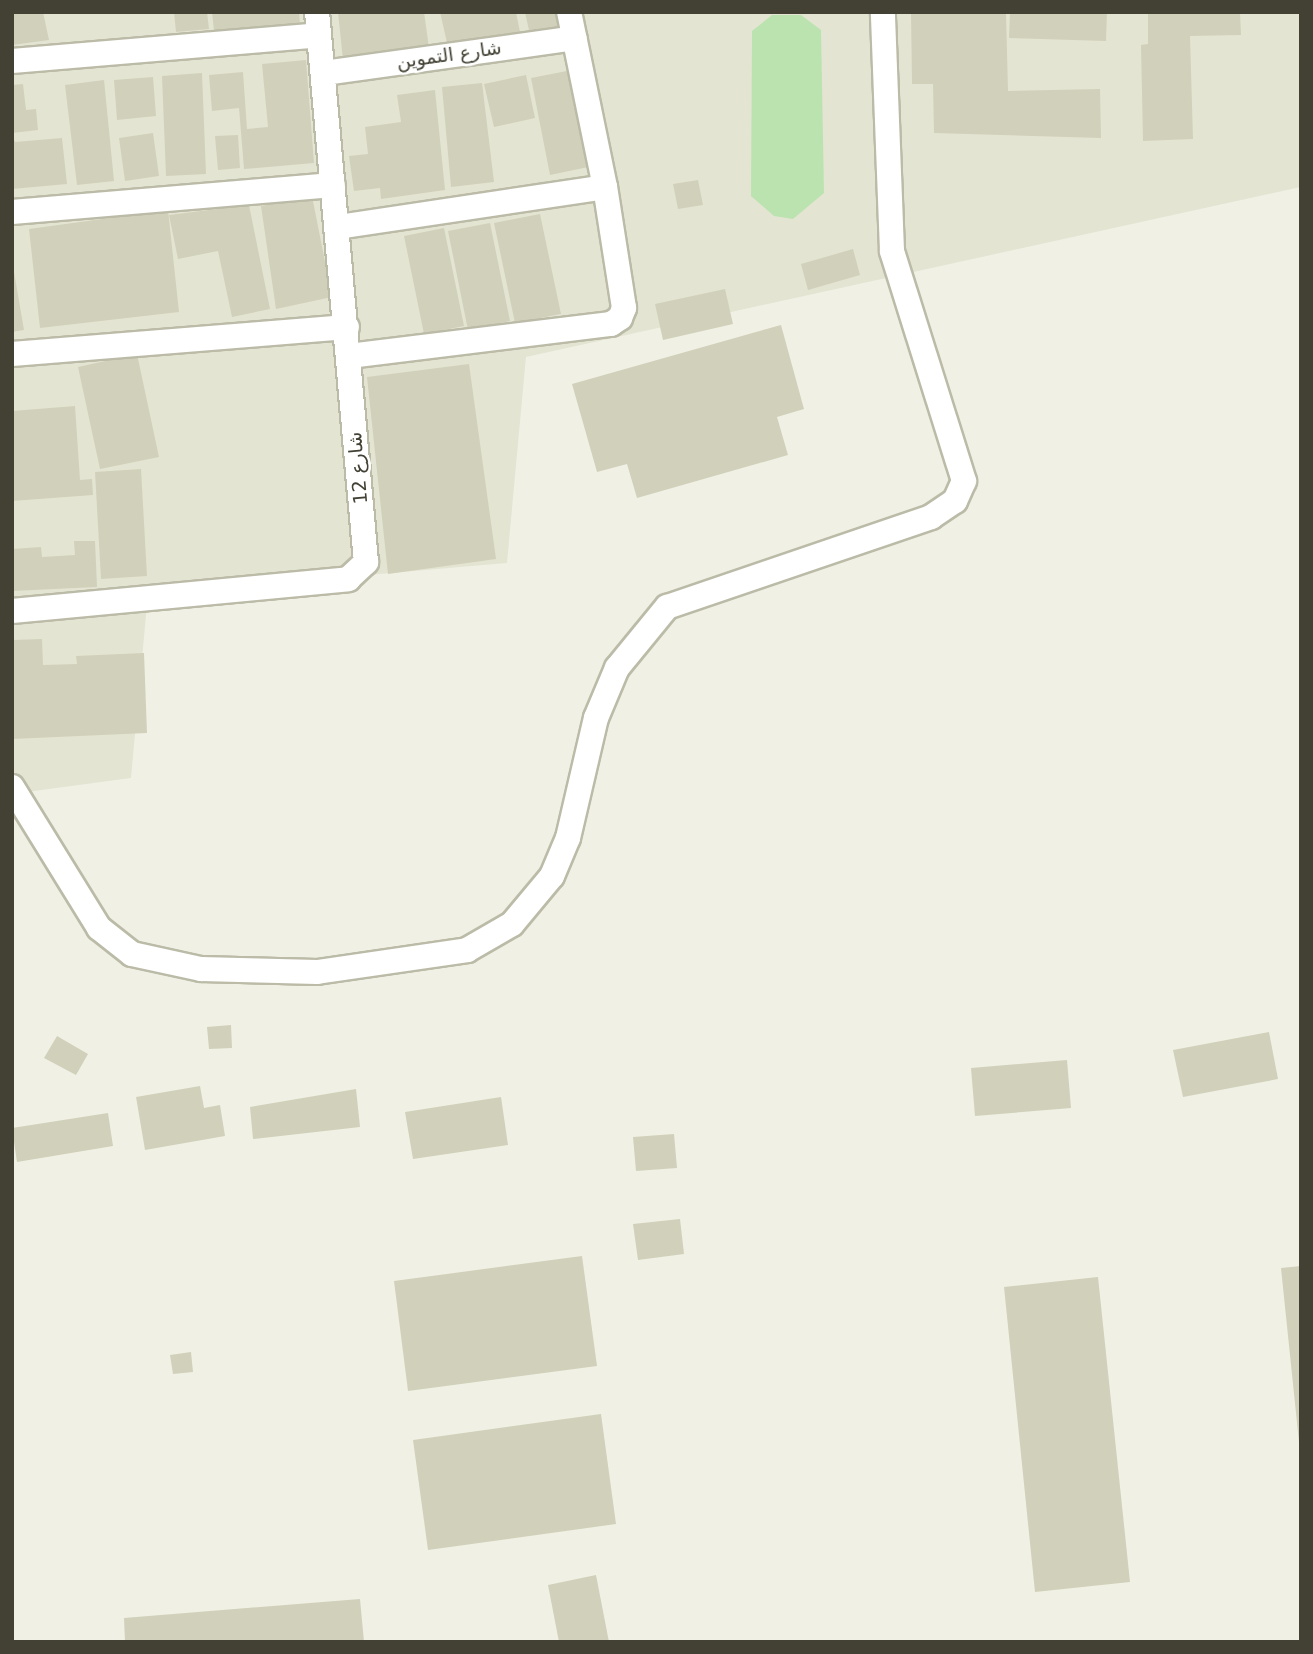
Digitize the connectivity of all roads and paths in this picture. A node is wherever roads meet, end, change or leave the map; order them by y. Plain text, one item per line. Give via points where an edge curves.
1 (569, 12) edge
2 (883, 12) edge
3 (318, 24) edge
4 (575, 37) junction
5 (12, 61) edge
6 (324, 73) junction
7 (334, 185) junction
8 (605, 187) junction
9 (12, 212) edge
10 (338, 227) junction
11 (347, 327) junction
12 (12, 354) edge
13 (349, 356) junction
14 (12, 611) edge
15 (12, 787) edge

1 - 4 street
2 - 15 street via 892,251 964,481 955,501 931,517 667,607 617,668 596,718 568,838 552,876 512,924 467,950 317,972 201,969 132,954 99,928
3 - 5 street
3 - 6 street, شارع 12
4 - 6 street, شارع التموين
4 - 8 street
6 - 7 street, شارع 12
7 - 9 street
7 - 10 street, شارع 12
8 - 10 street
8 - 13 street via 624,308 611,324
10 - 11 street, شارع 12
11 - 12 street
11 - 13 street, شارع 12
13 - 14 street, شارع 12 via 366,562 359,573 348,579

